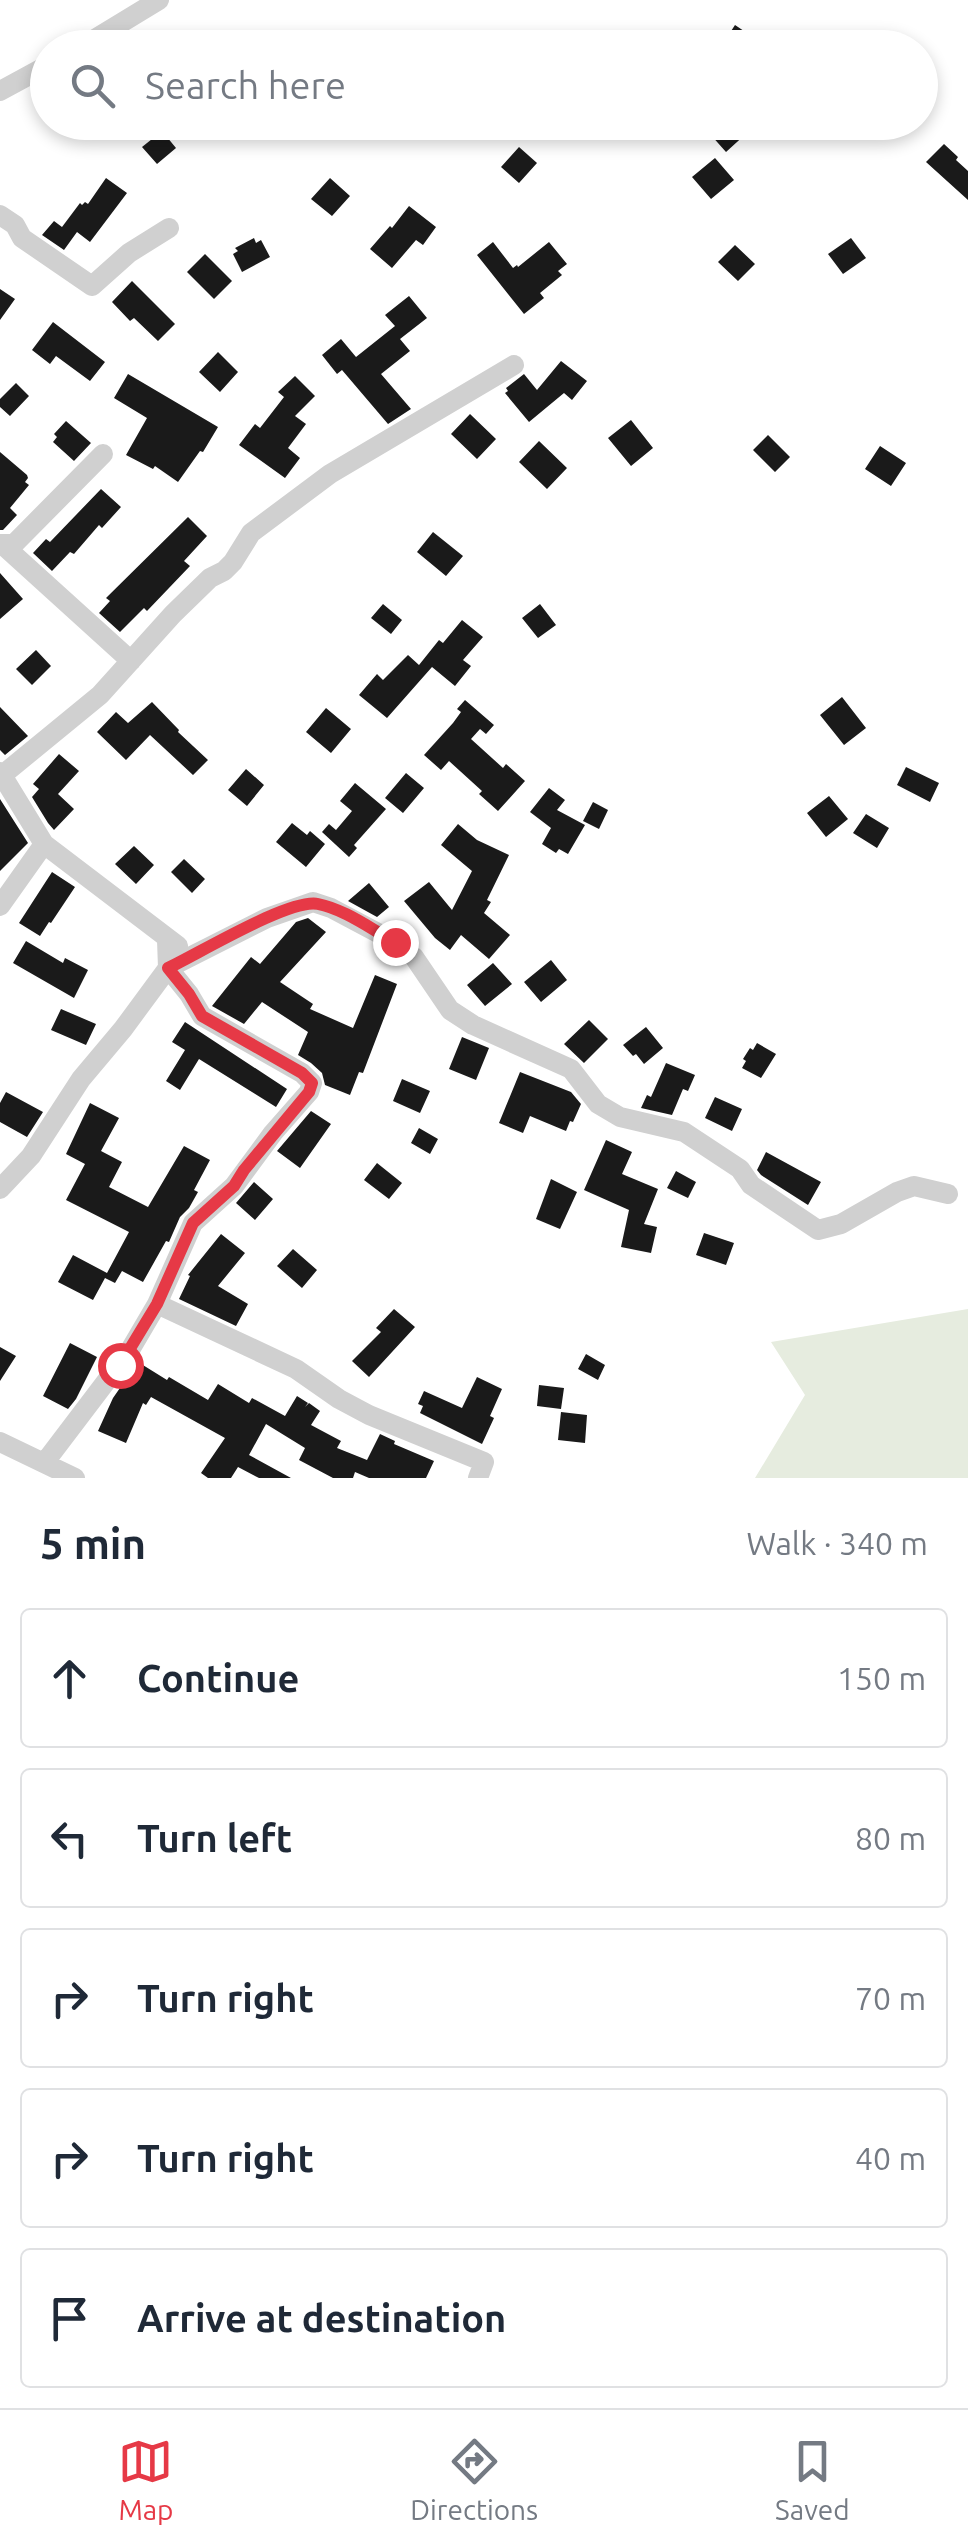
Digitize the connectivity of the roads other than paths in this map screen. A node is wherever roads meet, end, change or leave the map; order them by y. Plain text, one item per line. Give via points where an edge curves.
1 (158, 0) edge
2 (109, 30) edge
3 (30, 75) edge
4 (0, 90) edge
5 (0, 215) edge
6 (170, 228) dead end
7 (514, 364) dead end
8 (103, 454) dead end
9 (2, 545) edge
10 (131, 661) junction
11 (1, 774) edge
12 (44, 844) junction
13 (0, 906) edge
14 (167, 940) junction
15 (194, 955) junction
16 (168, 968) junction
17 (0, 1189) edge
18 (948, 1194) dead end
19 (157, 1304) junction
20 (0, 1442) edge
21 (45, 1462) junction
22 (75, 1478) edge
23 (478, 1478) edge

1 - 2 street
3 - 4 street
5 - 6 street via 92,286
7 - 10 street via 330,474 251,533 233,562
8 - 9 street via 14,544
9 - 10 street
10 - 11 street via 100,695
11 - 12 street
12 - 13 street
12 - 14 street
14 - 15 street
14 - 16 street
15 - 16 street
15 - 18 street via 313,902 395,942 414,957 450,1010 472,1025 571,1069 598,1104 620,1116 684,1132 818,1230 914,1186
16 - 17 street
16 - 19 street via 202,1016 312,1083 234,1186 193,1223
19 - 21 street via 120,1365
19 - 23 street via 296,1368 369,1415 484,1462
20 - 21 street
21 - 22 street

